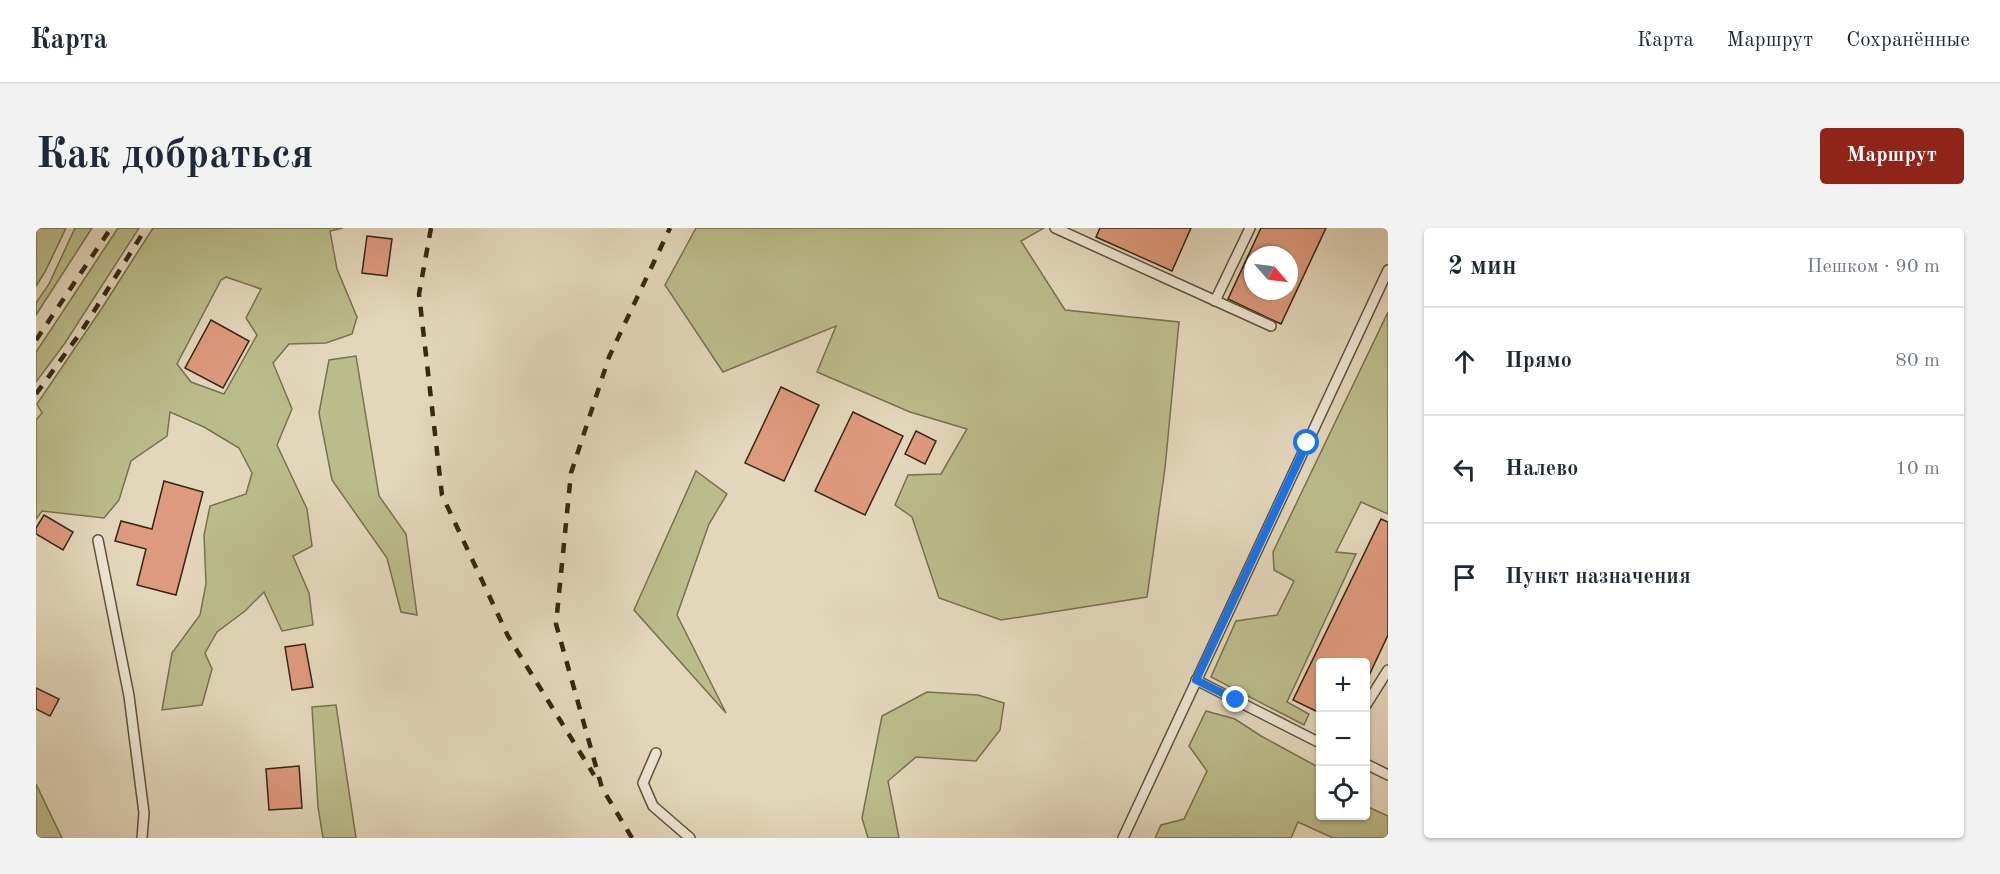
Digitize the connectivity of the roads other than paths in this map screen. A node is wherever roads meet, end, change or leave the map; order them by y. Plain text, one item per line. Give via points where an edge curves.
1 (1055, 228) edge
2 (1250, 228) edge
3 (1388, 270) edge
4 (1215, 301) junction
5 (1271, 326) dead end
6 (98, 540) dead end
7 (1388, 670) edge
8 (1196, 680) junction
9 (1370, 697) edge
10 (1316, 741) edge
11 (656, 753) dead end
12 (1369, 766) edge
13 (1388, 775) edge
14 (142, 838) edge
15 (690, 838) edge
16 (1123, 838) edge

1 - 4 lane
2 - 4 lane
3 - 8 lane
4 - 5 lane
6 - 14 lane via 129,696 144,813
7 - 9 lane
8 - 10 lane
8 - 16 lane
11 - 15 lane via 643,783 653,806
12 - 13 lane

